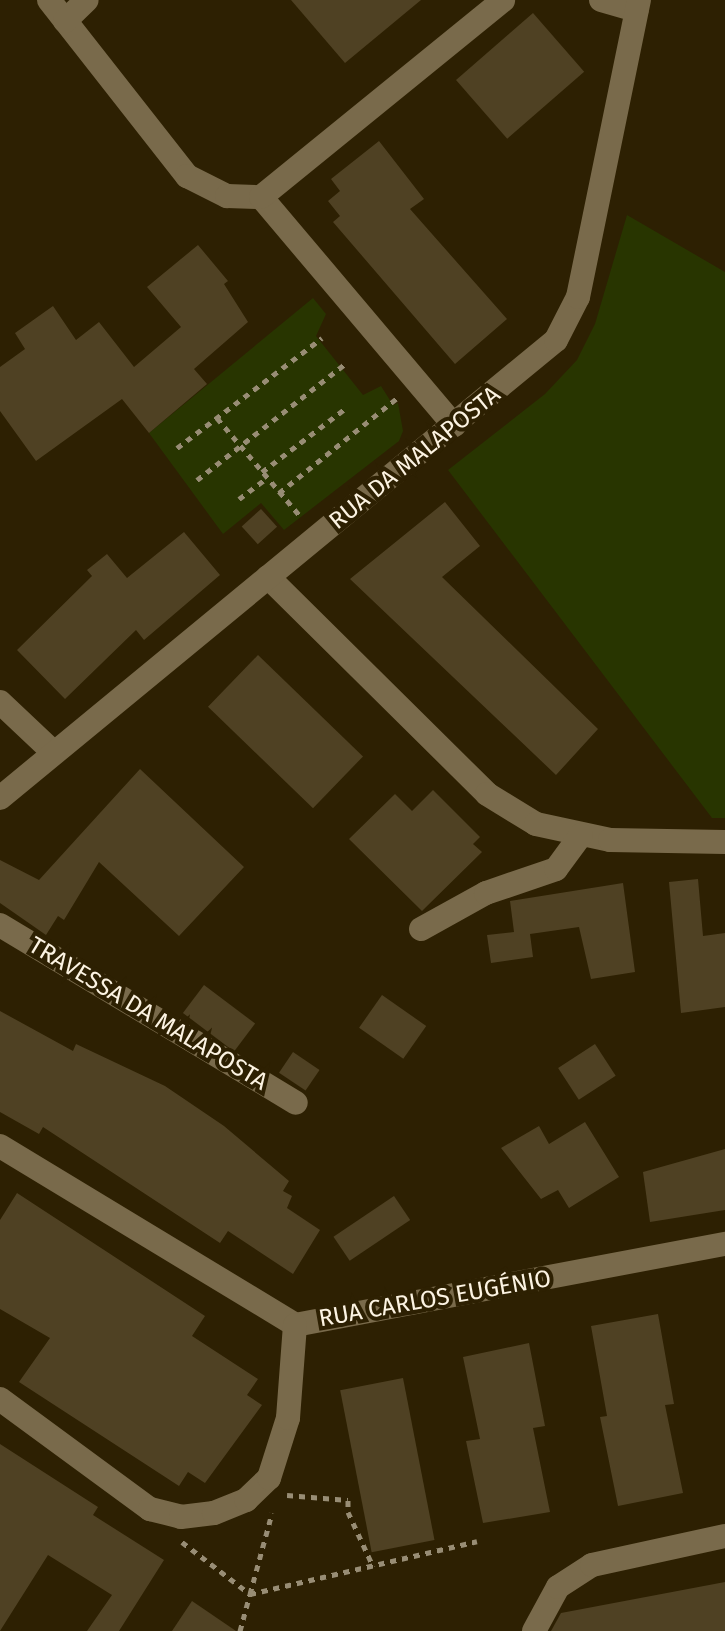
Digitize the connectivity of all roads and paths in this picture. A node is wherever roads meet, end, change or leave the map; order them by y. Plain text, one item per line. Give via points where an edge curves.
1 (49, 0) edge
2 (87, 0) edge
3 (503, 0) edge
4 (601, 0) edge
5 (638, 5) edge
6 (65, 21) junction
7 (261, 197) junction
8 (322, 338) dead end
9 (345, 364) dead end
10 (399, 397) dead end
11 (346, 408) dead end
12 (217, 418) junction
13 (454, 425) junction
14 (240, 446) junction
15 (177, 448) dead end
16 (265, 475) junction
17 (197, 480) dead end
18 (279, 493) junction
19 (239, 499) dead end
20 (306, 523) dead end
21 (268, 577) junction
22 (0, 702) edge
23 (52, 751) junction
24 (0, 798) edge
25 (581, 835) junction
26 (725, 842) edge
27 (0, 925) edge
28 (421, 929) dead end
29 (296, 1103) dead end
30 (0, 1146) edge
31 (725, 1244) edge
32 (295, 1325) junction
33 (0, 1399) edge
34 (277, 1494) dead end
35 (273, 1508) dead end
36 (177, 1535) dead end
37 (725, 1536) edge
38 (477, 1541) dead end
39 (373, 1566) junction
40 (250, 1594) junction
41 (240, 1631) edge
42 (534, 1631) edge

1 - 6 street
2 - 6 street
3 - 7 street
4 - 5 street
5 - 13 street, RUA DA MALAPOSTA via 578,297 568,323 541,357
6 - 7 street via 187,176 227,196
7 - 13 street
8 - 12 path
9 - 14 path
10 - 18 path
11 - 16 path
12 - 14 path
12 - 15 path
13 - 21 street, RUA DA MALAPOSTA
14 - 16 path
14 - 17 path
16 - 18 path
16 - 19 path
18 - 20 path
21 - 23 street, RUA DA MALAPOSTA
21 - 25 street via 487,794 536,824
22 - 23 street
23 - 24 street, RUA DA MALAPOSTA
25 - 26 street
25 - 28 street via 556,869 486,893
27 - 29 street, TRAVESSA DA MALAPOSTA
30 - 32 street, RUA CARLOS EUGÉNIO
31 - 32 street, RUA CARLOS EUGÉNIO
32 - 33 street via 288,1418 269,1478 246,1500 214,1513 181,1517 150,1509
34 - 39 path via 348,1500 348,1512
35 - 40 path
36 - 40 path via 189,1551
37 - 42 street via 592,1565 558,1587
38 - 39 path
39 - 40 path
40 - 41 path

